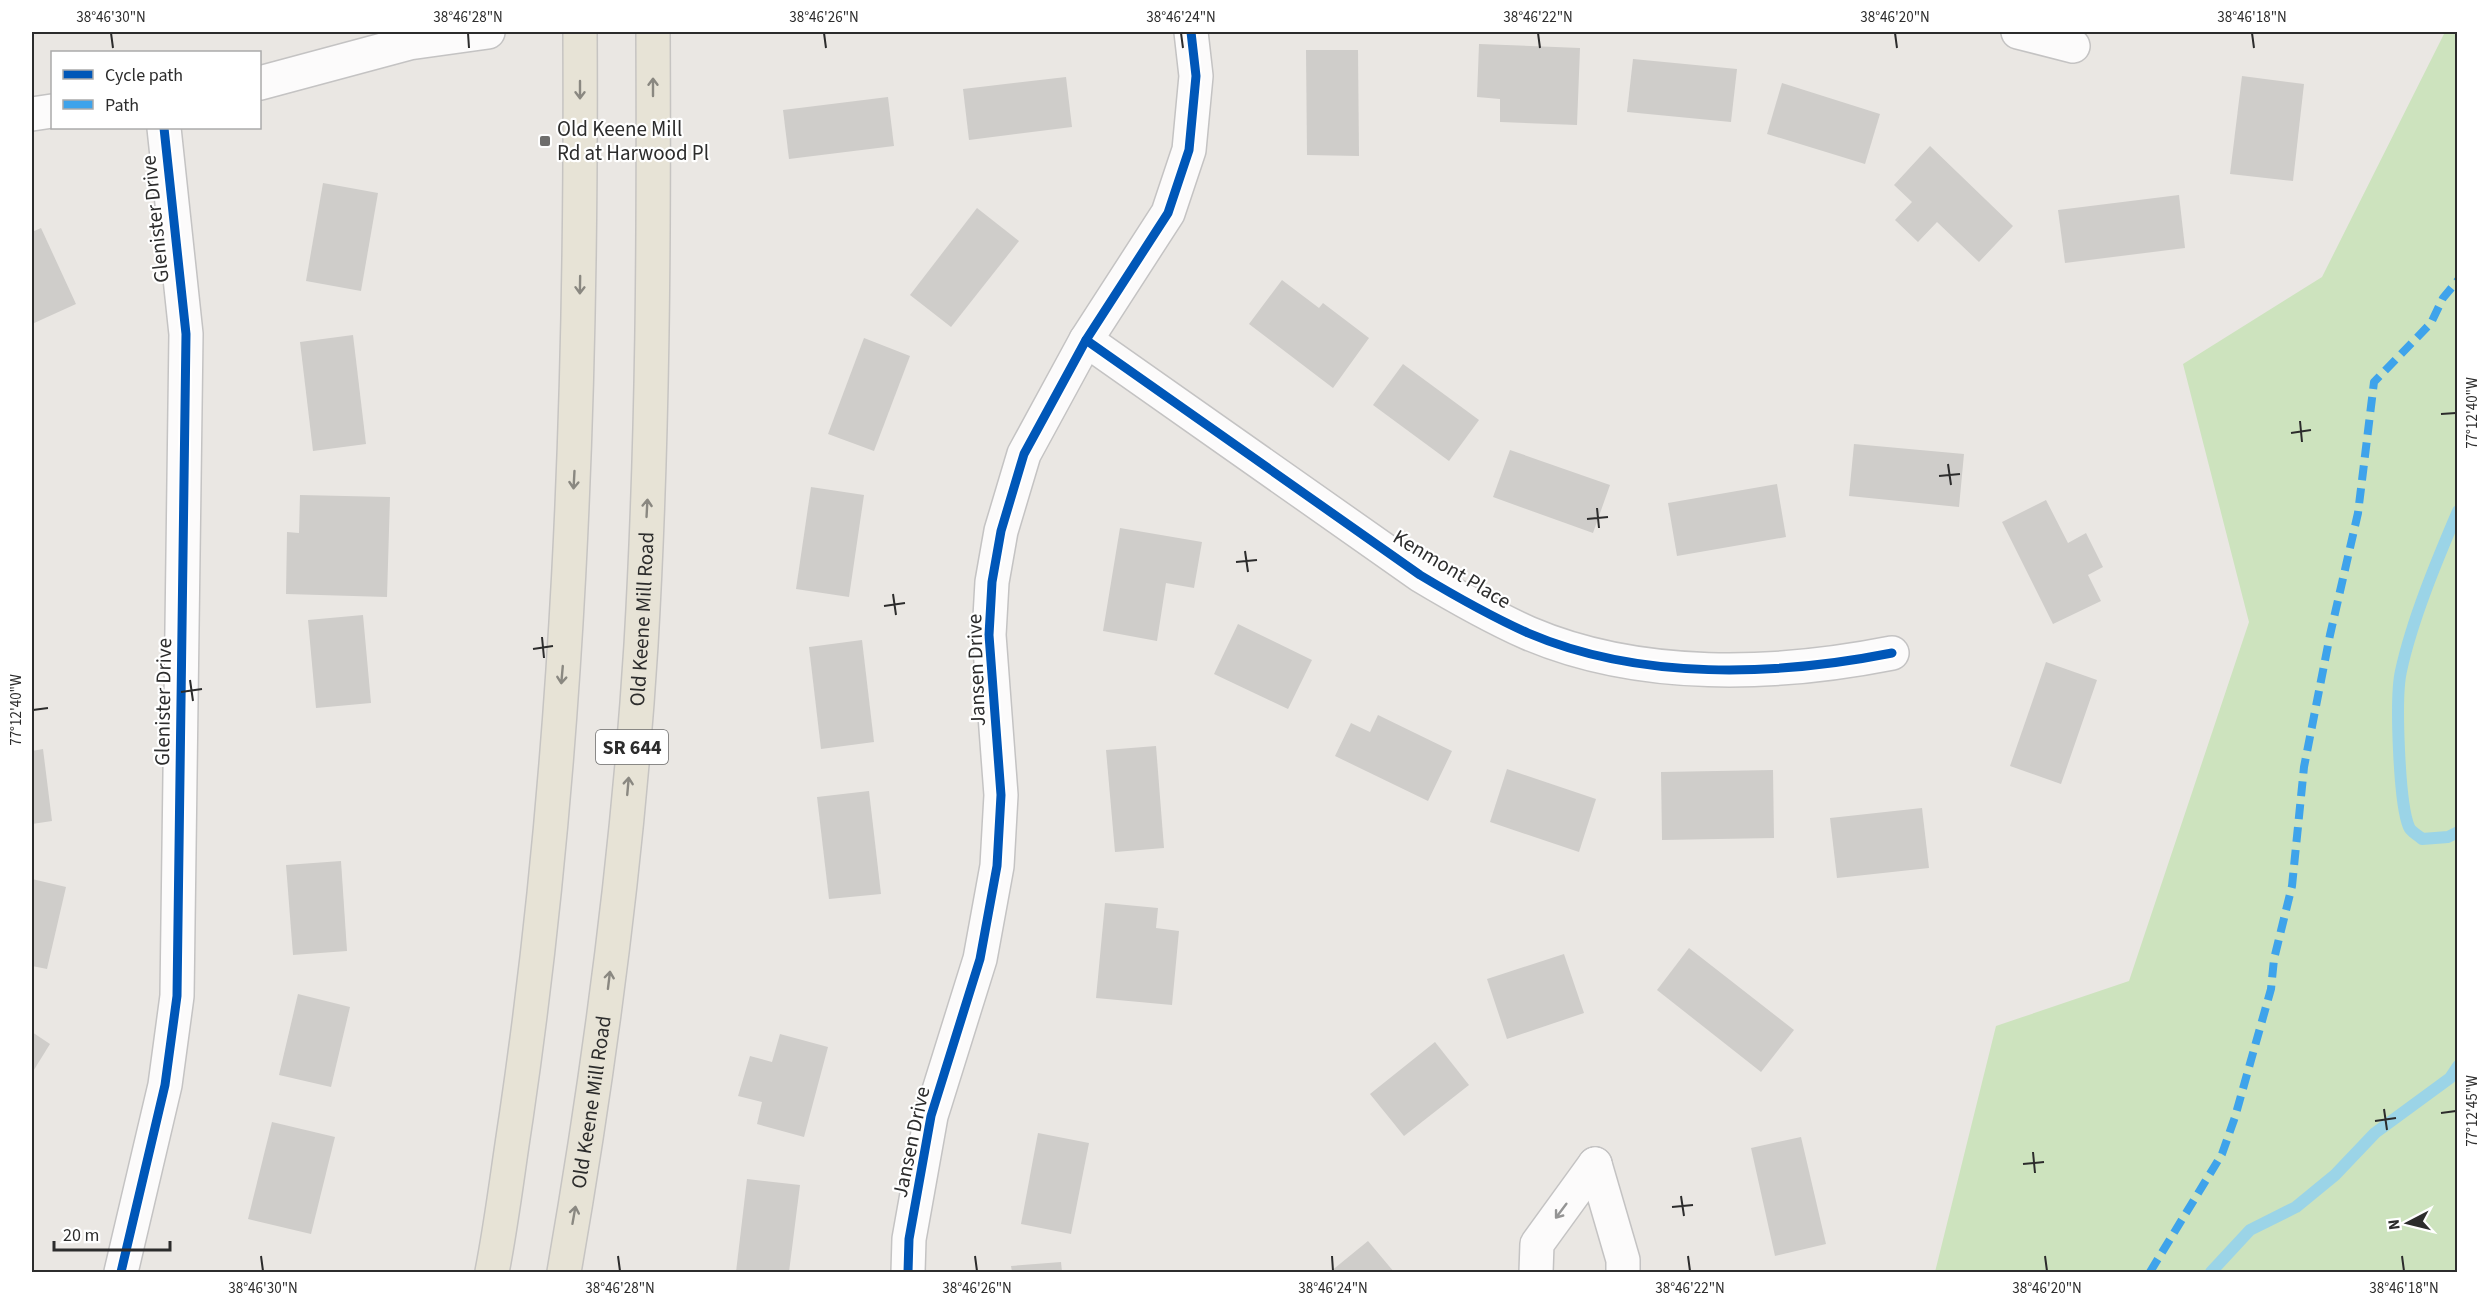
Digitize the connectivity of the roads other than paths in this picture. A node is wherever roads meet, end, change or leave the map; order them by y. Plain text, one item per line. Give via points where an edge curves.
1 (488, 32) edge
2 (580, 32) edge
3 (653, 32) edge
4 (1191, 32) edge
5 (2018, 32) edge
6 (2073, 46) dead end
7 (261, 82) edge
8 (51, 111) edge
9 (32, 114) edge
10 (164, 129) edge
11 (1086, 340) junction
12 (1892, 653) dead end
13 (121, 1272) edge
14 (492, 1272) edge
15 (564, 1272) edge
16 (908, 1272) edge
17 (1536, 1272) edge
18 (1623, 1272) edge

1 - 7 street via 409,43
2 -> 14 main road via 581,245 568,606 543,909
15 -> 3 main road, Old Keene Mill Road / SR 644 via 591,1113 615,932 641,646 655,279
4 - 11 street, Jansen Drive via 1196,76 1190,150 1168,213
5 - 6 street
8 - 9 street
10 - 13 street, Glenister Drive via 186,334 177,996 165,1085
11 - 12 street, Kenmont Place via 1420,574 1471,606 1530,634 1606,657 1696,669 1841,663
11 - 16 street, Jansen Drive via 1024,454 1001,531 992,582 989,635 1001,795 997,866 980,959 931,1116 909,1239
18 -> 17 street via 1623,1260 1595,1164 1536,1244

